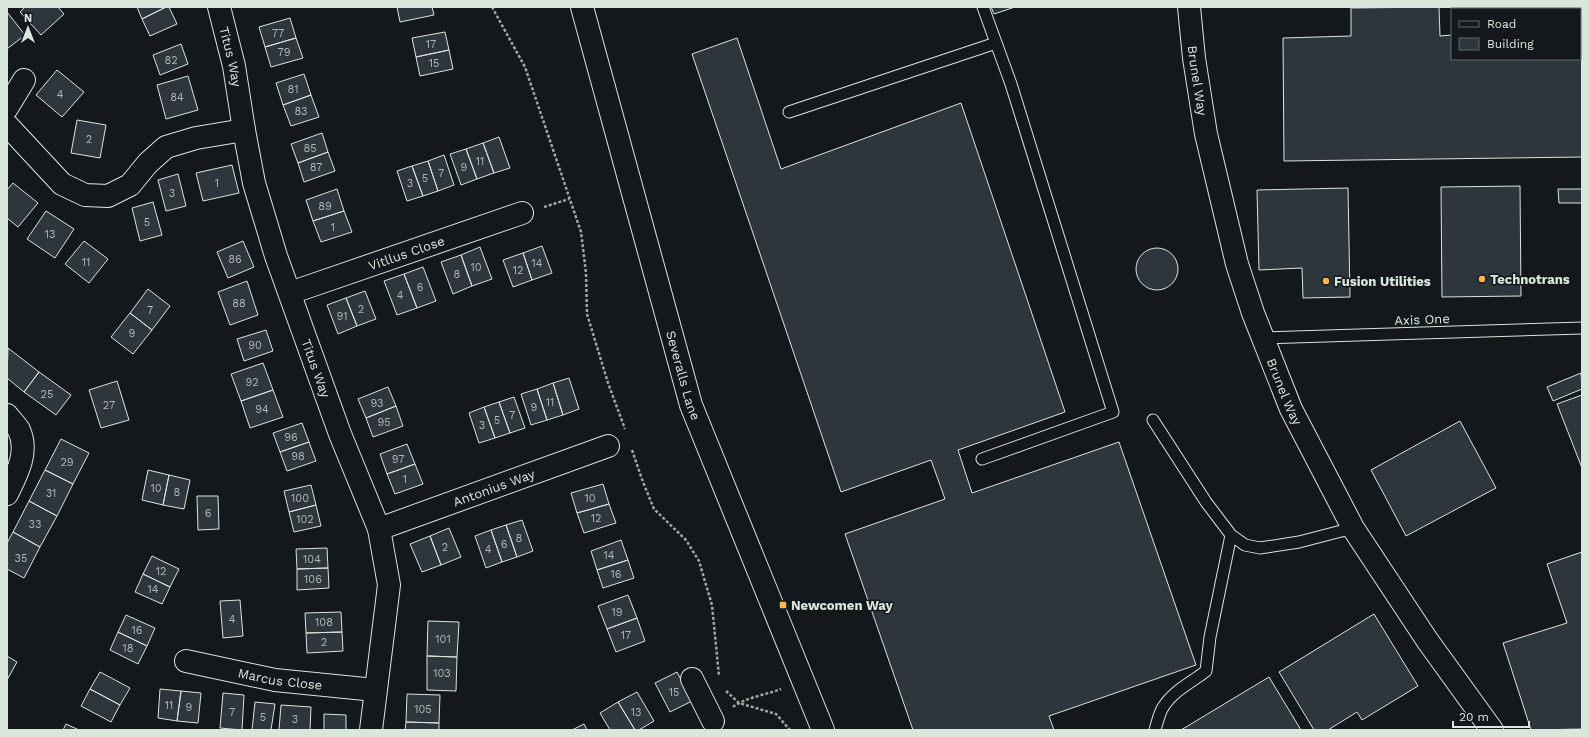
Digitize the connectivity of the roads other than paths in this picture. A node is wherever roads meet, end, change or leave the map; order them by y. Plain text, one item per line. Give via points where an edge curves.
1 (220, 7) edge
2 (582, 7) edge
3 (983, 7) edge
4 (1189, 7) edge
5 (996, 43) junction
6 (24, 80) dead end
7 (7, 108) edge
8 (789, 112) dead end
9 (7, 125) edge
10 (244, 130) junction
11 (522, 213) dead end
12 (290, 293) junction
13 (1582, 328) edge
14 (1263, 338) junction
15 (7, 415) edge
16 (1153, 420) dead end
17 (608, 446) dead end
18 (982, 459) dead end
19 (7, 494) edge
20 (1353, 528) junction
21 (379, 529) junction
22 (1230, 535) junction
23 (186, 661) dead end
24 (692, 679) dead end
25 (375, 690) junction
26 (1482, 726) edge
27 (710, 727) edge
28 (371, 730) edge
29 (823, 730) edge
30 (1155, 730) edge

1 - 10 street, Titus Way via 234,66
2 - 29 street, Severalls Lane via 691,405
3 - 5 lane
4 - 14 street, Brunel Way via 1206,134 1237,264
5 - 8 lane
5 - 18 lane via 1113,412
6 - 7 street
9 - 10 street via 62,184 85,194 108,196 130,185 148,163 166,147 196,138
10 - 12 street, Titus Way via 254,183
11 - 12 street, Vitllus Close
12 - 21 street, Titus Way via 340,434
13 - 14 lane, Axis One
14 - 20 street, Brunel Way via 1291,409
15 - 19 street via 19,429 23,447 18,473
16 - 22 lane
17 - 21 street, Antonius Way
20 - 22 lane via 1299,542 1260,548 1245,545
20 - 26 street, Brunel Way
21 - 25 street, Titus Way via 389,585
22 - 30 lane via 1206,671 1174,693 1162,710
23 - 25 street, Marcus Close via 275,680
24 - 27 street
25 - 28 street, Titus Way

